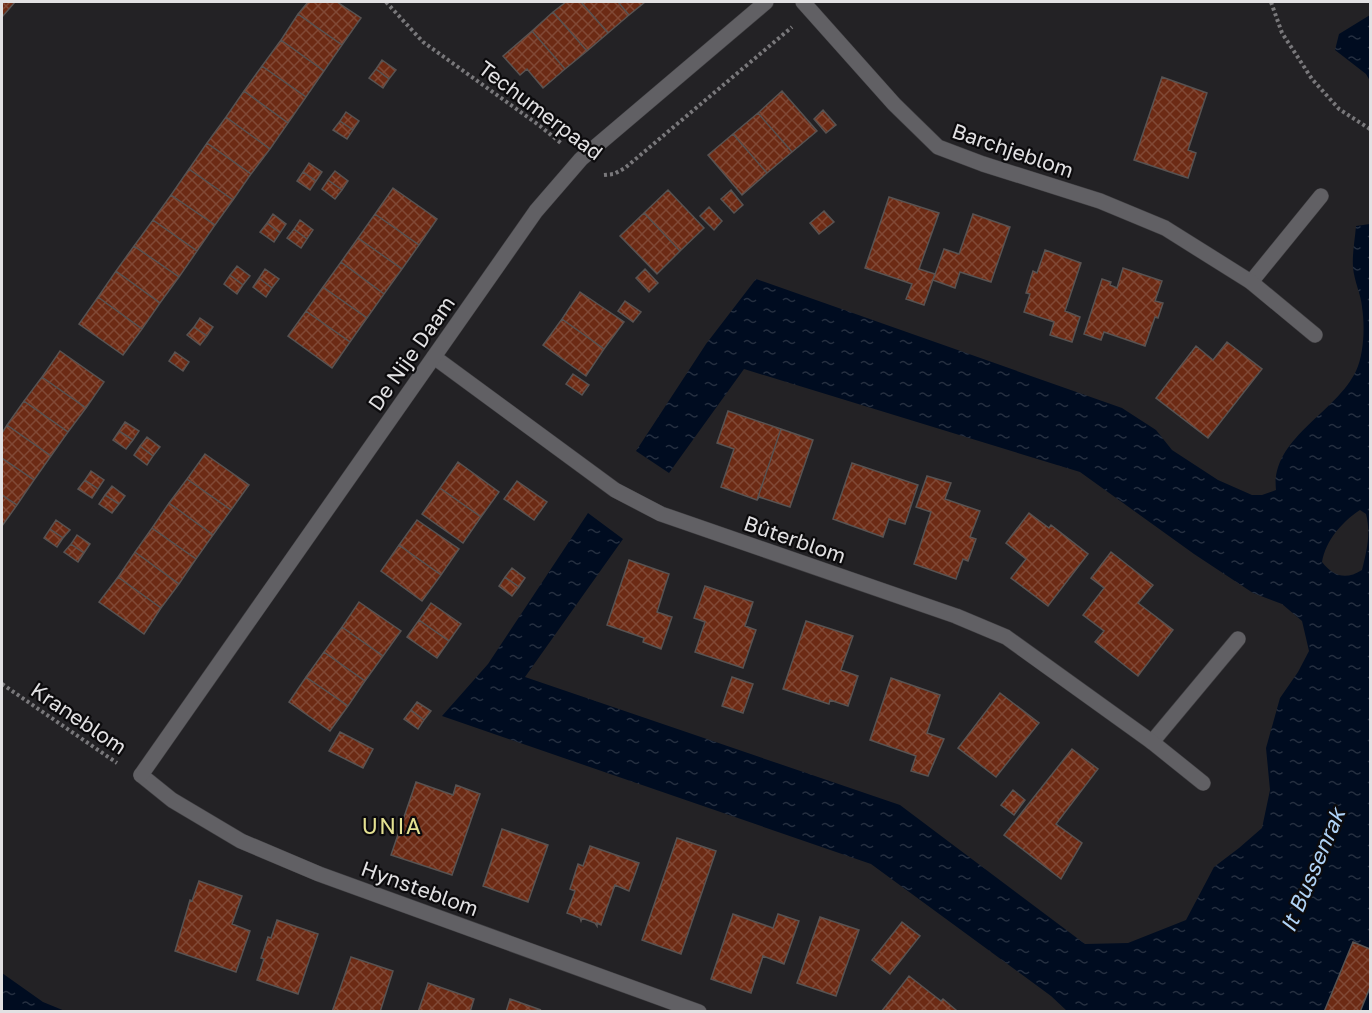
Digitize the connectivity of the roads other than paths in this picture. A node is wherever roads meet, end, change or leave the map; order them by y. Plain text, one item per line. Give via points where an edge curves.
1 (766, 2) edge
2 (807, 6) edge
3 (1321, 196) dead end
4 (1251, 282) junction
5 (1315, 335) dead end
6 (434, 357) junction
7 (1238, 639) dead end
8 (1152, 742) junction
9 (141, 775) joint
10 (1203, 783) dead end
11 (699, 1011) edge

1 - 6 street, De Nije Daam via 581,159 536,211
2 - 4 street, Barchjeblom via 938,147 1100,201 1165,228
3 - 4 street
4 - 5 street, Barchjeblom
6 - 8 street, Bûterblom via 615,490 661,514 1006,637
6 - 9 street, De Nije Daam
7 - 8 street
8 - 10 street, Bûterblom
9 - 11 street, Hynsteblom via 172,800 241,841 319,874

